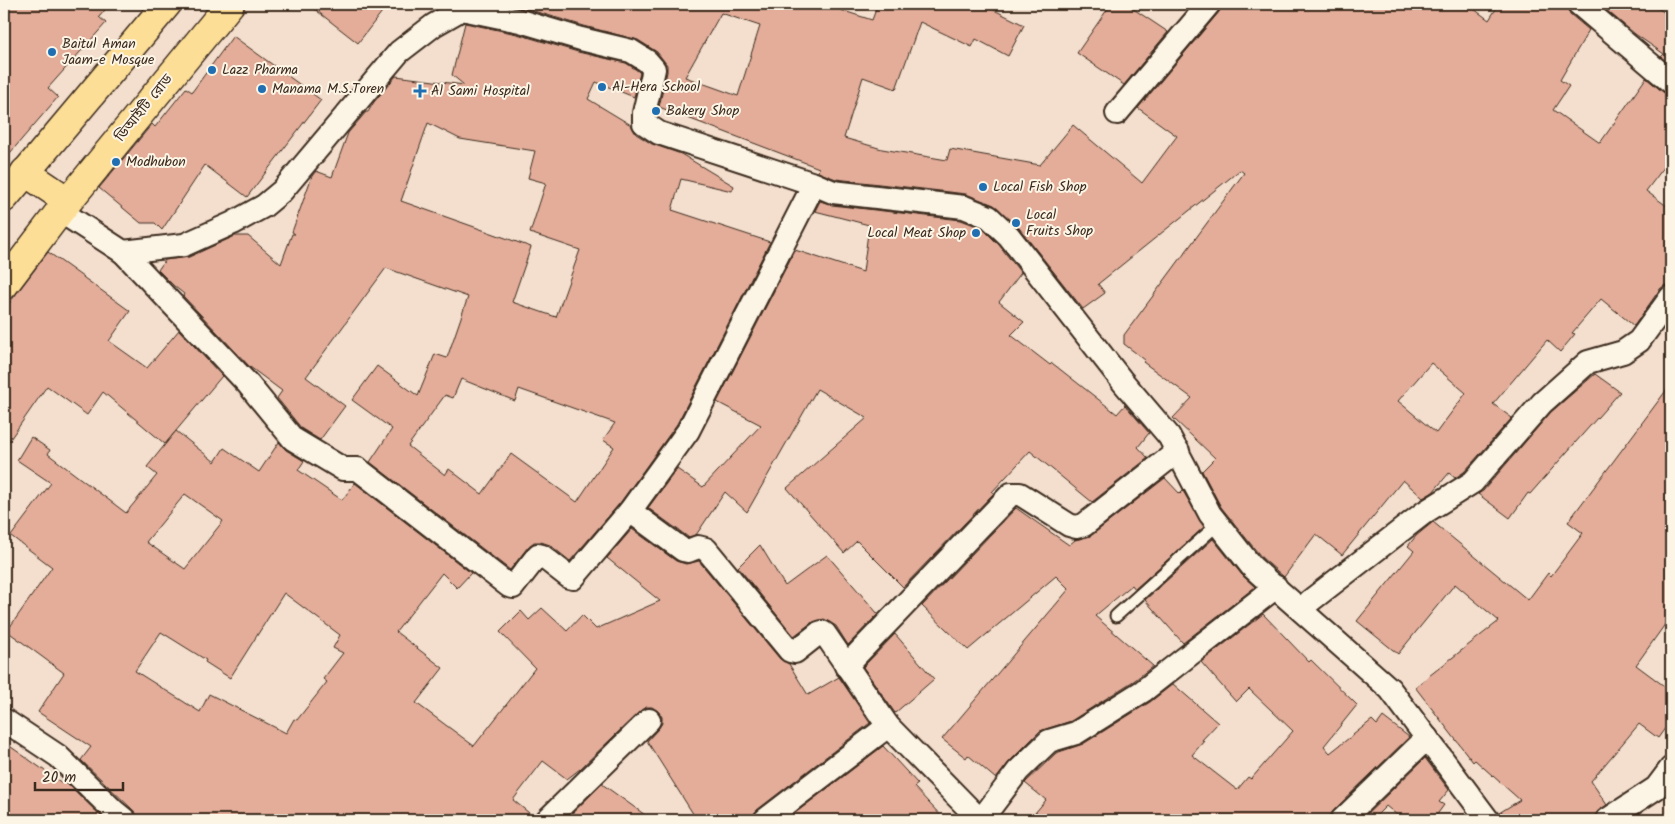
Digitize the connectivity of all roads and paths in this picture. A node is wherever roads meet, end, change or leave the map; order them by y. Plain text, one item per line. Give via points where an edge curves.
1 (167, 4) edge
2 (230, 4) edge
3 (1209, 4) edge
4 (1579, 4) edge
5 (461, 6) edge
6 (1671, 82) edge
7 (1116, 113) dead end
8 (25, 172) junction
9 (814, 184) junction
10 (4, 198) edge
11 (64, 206) junction
12 (123, 252) junction
13 (4, 285) edge
14 (1671, 297) edge
15 (1178, 451) junction
16 (630, 510) junction
17 (1218, 524) junction
18 (1276, 587) junction
19 (1301, 610) junction
20 (1116, 616) dead end
21 (846, 666) junction
22 (4, 720) edge
23 (649, 720) dead end
24 (888, 726) junction
25 (1427, 738) junction
26 (1671, 768) edge
27 (125, 820) edge
28 (547, 820) edge
29 (765, 820) edge
30 (980, 820) edge
31 (1342, 820) edge
32 (1488, 820) edge
33 (1607, 820) edge

1 - 8 main road
2 - 11 main road, ডিআইটি রোড
3 - 7 street
4 - 6 street
5 - 9 street via 631,51 654,69 644,123 660,133
5 - 12 street via 399,52 282,191 264,206 184,244
8 - 10 main road
8 - 11 main road
9 - 15 street via 833,192 964,208 989,217 1009,236
9 - 16 street via 688,431
11 - 12 street
11 - 13 main road, ডিআইটি রোড
12 - 16 street via 248,384 292,439 343,469 358,469 509,586 516,584 538,554 573,578
14 - 19 street via 1639,341 1623,352 1588,362 1542,403 1473,482 1425,512
15 - 17 street
15 - 21 street via 1084,525 1069,525 1020,494 1011,494
16 - 21 street via 683,550 698,546 706,549 790,651 795,652 822,632
17 - 18 street via 1252,567
17 - 20 lane
18 - 19 street
18 - 30 street via 1142,692 1076,732 1048,741 1018,771
19 - 25 street via 1390,689
21 - 24 street
22 - 27 street via 58,756
23 - 28 street
24 - 29 street
24 - 30 street
25 - 31 street
25 - 32 street
26 - 33 street via 1656,788

